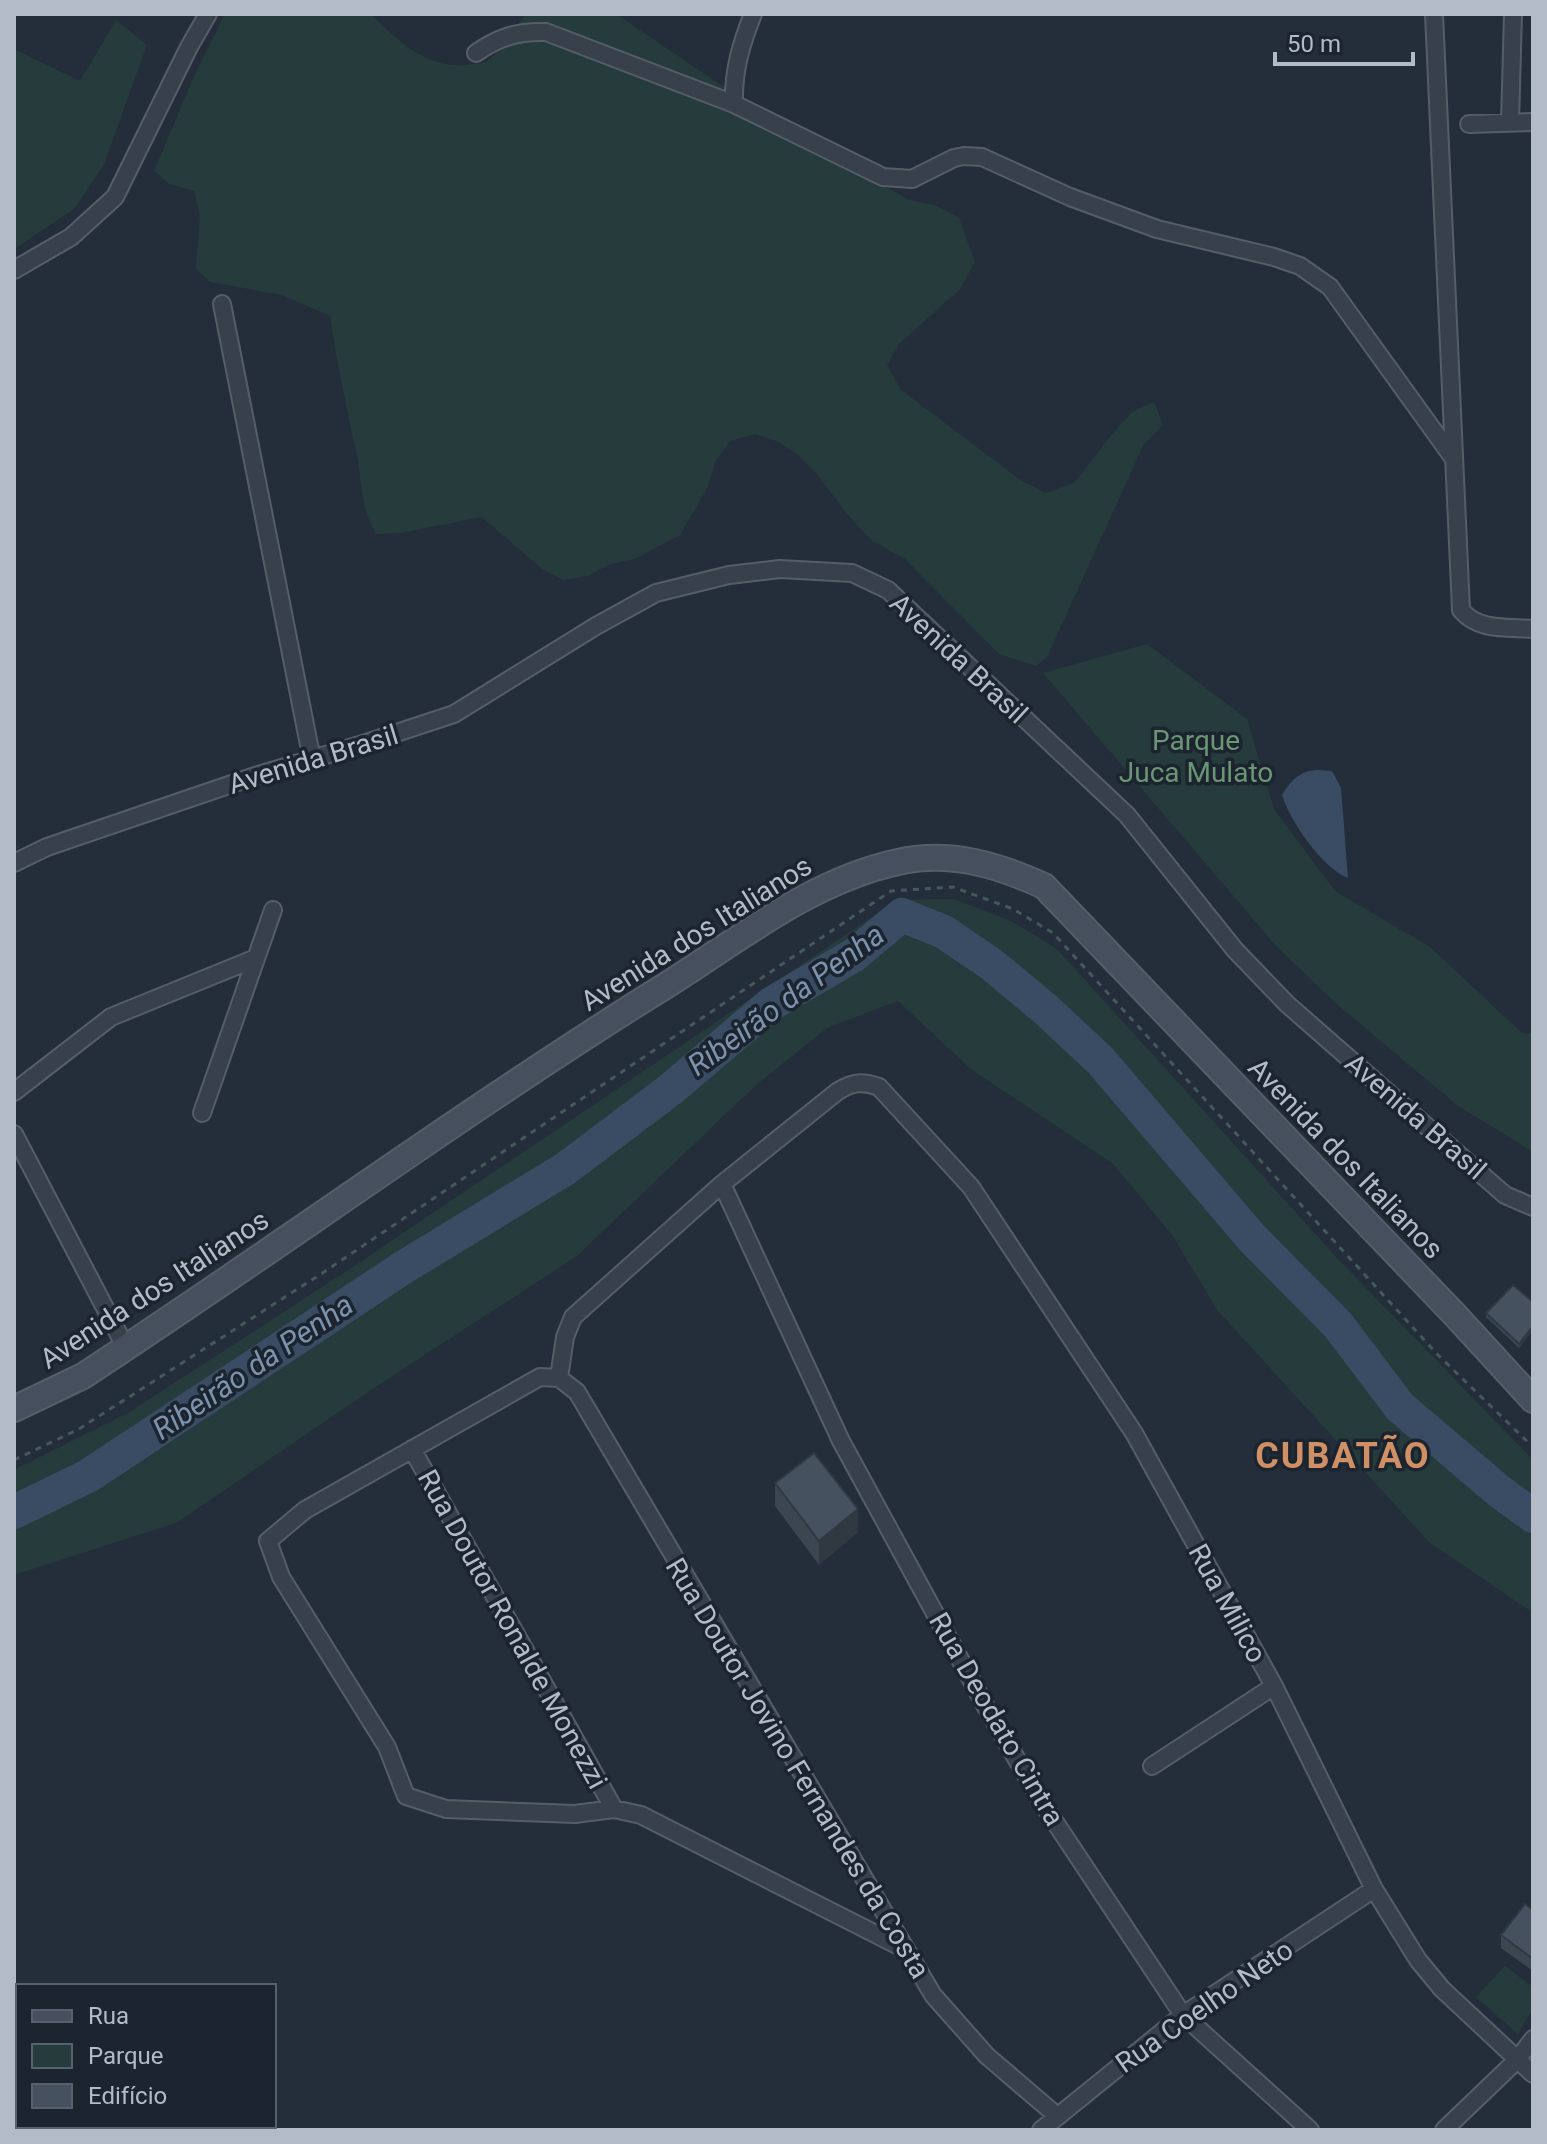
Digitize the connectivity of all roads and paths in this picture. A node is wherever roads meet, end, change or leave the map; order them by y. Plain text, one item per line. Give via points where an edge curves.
1 (208, 14) edge
2 (753, 14) edge
3 (1434, 14) edge
4 (1513, 14) edge
5 (476, 53) dead end
6 (734, 104) junction
7 (1510, 122) junction
8 (1533, 122) edge
9 (1469, 124) dead end
10 (14, 270) edge
11 (222, 304) dead end
12 (1454, 459) junction
13 (1533, 629) edge
14 (312, 760) junction
15 (14, 863) edge
16 (273, 910) dead end
17 (256, 958) junction
18 (14, 1092) edge
19 (202, 1113) dead end
20 (14, 1134) edge
21 (722, 1184) junction
22 (1533, 1207) edge
23 (126, 1348) junction
24 (559, 1378) junction
25 (1533, 1400) edge
26 (14, 1409) edge
27 (1533, 1447) edge
28 (412, 1449) junction
29 (14, 1460) edge
30 (1274, 1686) junction
31 (1152, 1766) dead end
32 (614, 1809) junction
33 (1374, 1889) junction
34 (905, 1949) junction
35 (1183, 2015) junction
36 (1533, 2039) edge
37 (1517, 2060) junction
38 (1533, 2074) edge
39 (1056, 2115) junction
40 (1041, 2130) edge
41 (1310, 2130) edge
42 (1444, 2130) edge

1 - 10 street via 115,197 71,237
2 - 6 street via 733,79
3 - 12 street
4 - 7 street
5 - 6 street via 509,35 546,32
6 - 12 street via 883,177 912,179 954,158 982,157 1157,229 1300,266 1330,287
7 - 8 street
7 - 9 street
11 - 14 street
12 - 13 street via 1461,610 1483,625
14 - 15 street, Avenida Brasil via 47,847
14 - 22 street, Avenida Brasil via 454,714 656,593 780,569 852,573 888,590 1127,815 1235,950 1287,1004 1505,1195
16 - 17 street
17 - 18 street via 111,1017
17 - 19 street
20 - 23 street
21 - 24 street, Rua Milico via 573,1317
21 - 30 street, Rua Milico via 852,1083 879,1087 971,1187 1134,1433
21 - 35 street, Rua Deodato Cintra via 841,1441 986,1707 1043,1804
23 - 25 main road, Avenida dos Italianos via 621,1013 827,884 899,861 948,857 1006,869 1044,886
23 - 26 main road, Avenida dos Italianos via 83,1376
24 - 28 street via 540,1377
24 - 34 street, Rua Doutor Jovino Fernandes da Costa via 577,1392
27 - 29 path via 1438,1355 1053,933 1013,909 953,887 891,891 307,1283 79,1429
28 - 32 street, Rua Doutor Ronalde Monezzi
28 - 32 street via 305,1510 268,1541 281,1577 387,1747 406,1796 446,1809 575,1814
30 - 31 street
30 - 33 street, Rua Milico
32 - 34 street via 641,1815
33 - 35 street, Rua Coelho Neto
33 - 37 street, Rua Milico via 1442,1989
34 - 39 street, Rua Doutor Jovino Fernandes da Costa via 933,1995 987,2056
35 - 39 street, Rua Coelho Neto
35 - 41 street, Rua Deodato Cintra
36 - 37 street
37 - 38 street, Rua Milico
37 - 42 street
39 - 40 street, Rua Coelho Neto

